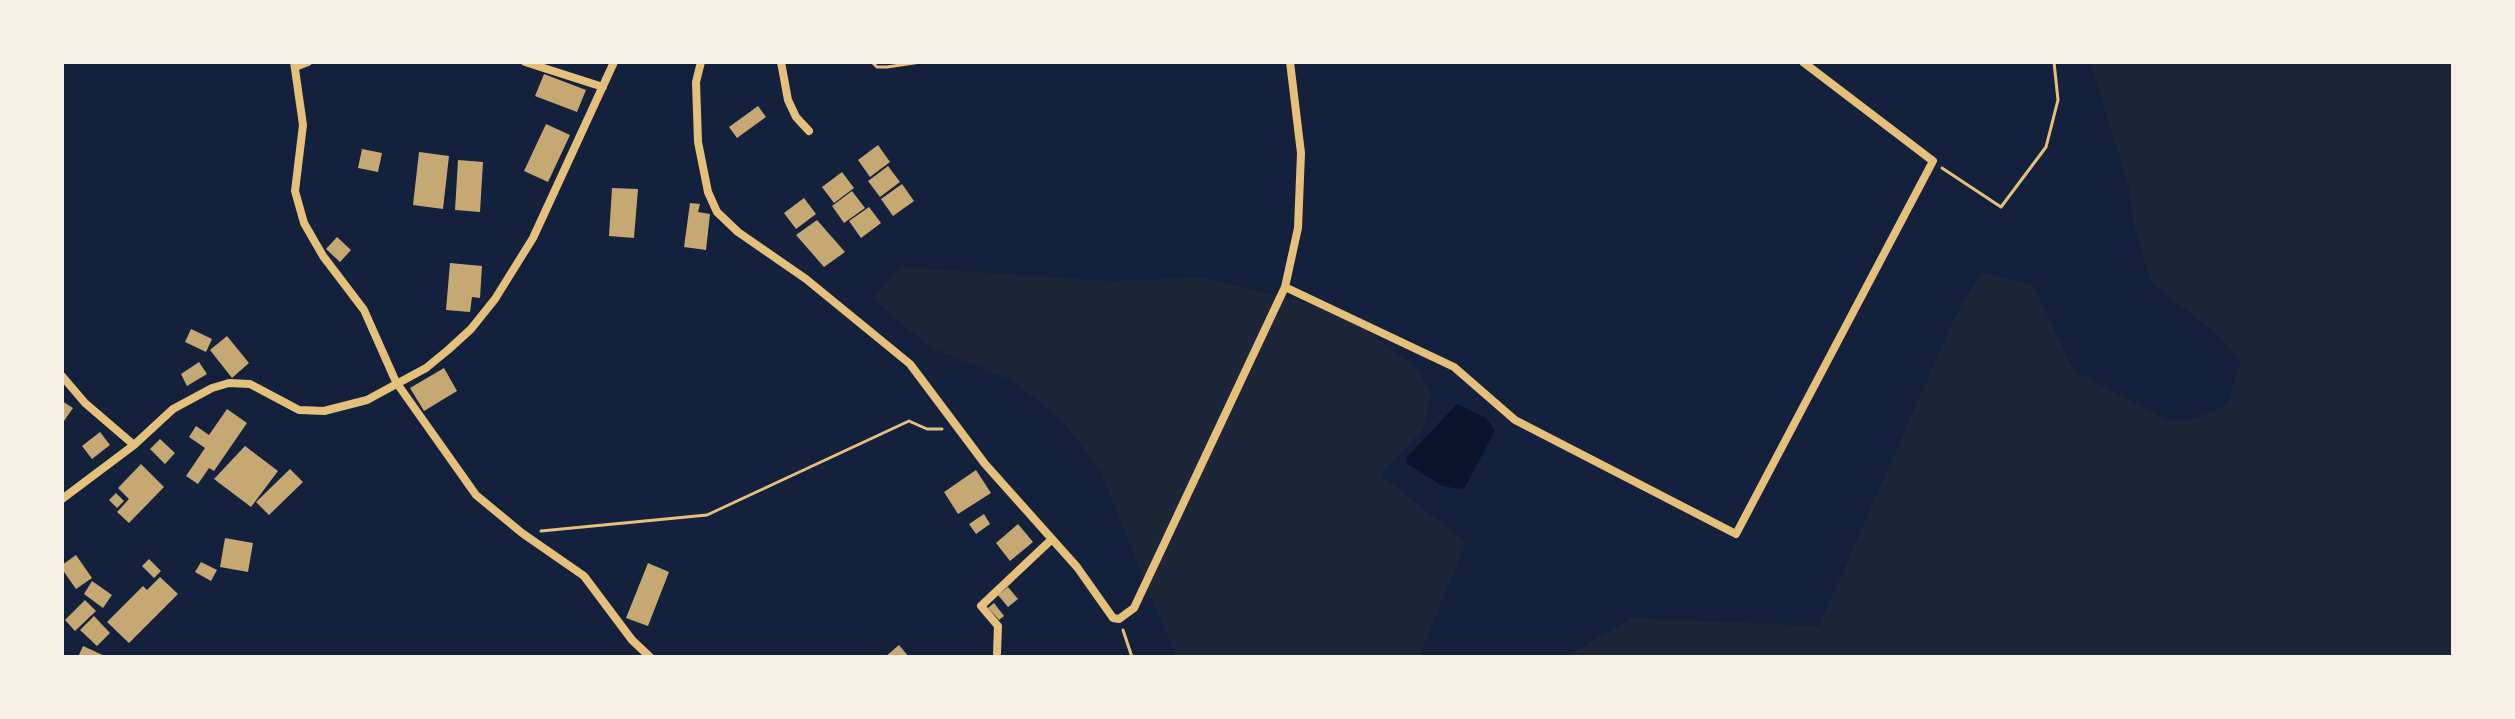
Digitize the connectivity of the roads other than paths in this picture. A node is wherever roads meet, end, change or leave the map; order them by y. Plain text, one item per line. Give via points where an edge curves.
1 (308, 62) edge
2 (525, 62) edge
3 (614, 62) edge
4 (701, 62) edge
5 (781, 62) edge
6 (1290, 62) edge
7 (1803, 62) edge
8 (295, 64) edge
9 (603, 87) junction
10 (809, 131) dead end
11 (1285, 287) junction
12 (62, 376) edge
13 (396, 382) junction
14 (134, 445) junction
15 (62, 499) edge
16 (1052, 539) junction
17 (997, 653) dead end
18 (650, 657) edge

1 - 8 street
2 - 9 street
3 - 9 street
4 - 16 street via 696,82 698,142 717,212 910,364 985,464
5 - 10 street via 788,100
6 - 11 street via 1301,153 1298,228
7 - 11 street via 1933,161 1736,534 1515,420 1454,367
8 - 13 street via 303,125 295,191 304,223 364,310
9 - 13 street via 533,238 495,299 448,350
11 - 16 street via 1134,608 1113,618
12 - 14 street
13 - 14 street via 367,400 312,411 283,404 250,384 229,383 188,398
13 - 18 street via 476,495 584,576
14 - 15 street
16 - 17 street via 981,606 998,626

